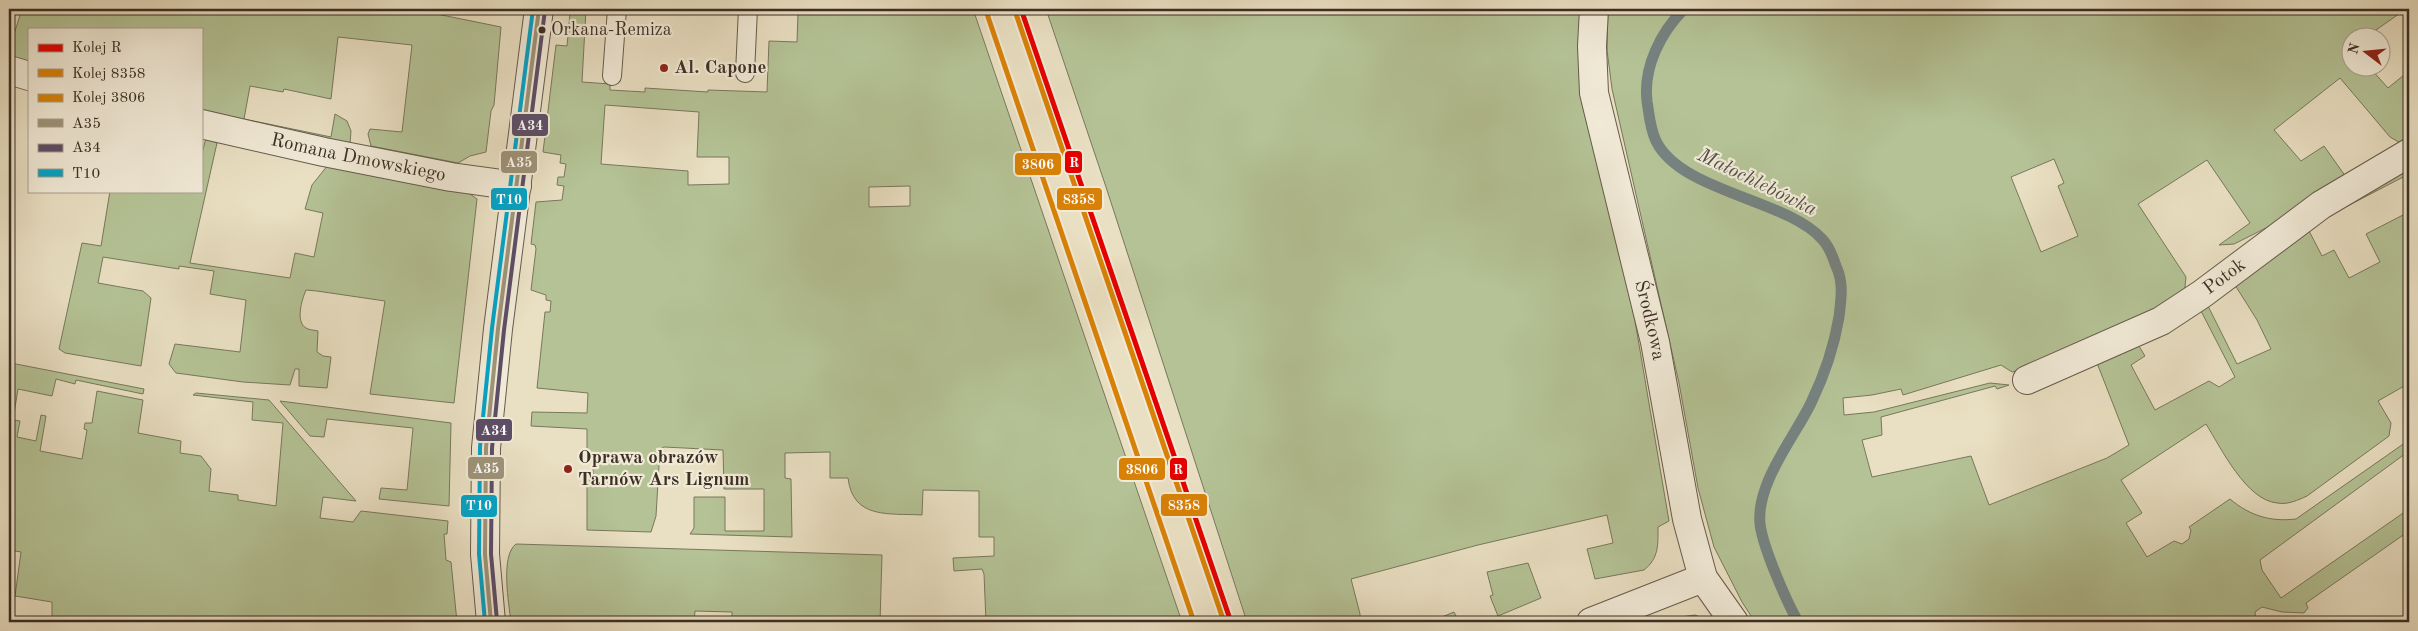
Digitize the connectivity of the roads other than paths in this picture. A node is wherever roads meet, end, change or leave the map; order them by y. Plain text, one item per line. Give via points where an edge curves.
1 (539, 9) edge
2 (617, 9) edge
3 (748, 9) edge
4 (1594, 9) edge
5 (9, 70) edge
6 (745, 73) dead end
7 (28, 76) edge
8 (612, 76) dead end
9 (202, 124) edge
10 (2409, 153) edge
11 (517, 186) junction
12 (2027, 380) dead end
13 (1703, 578) junction
14 (491, 622) edge
15 (1591, 622) edge
16 (1734, 622) edge

1 - 11 street
2 - 8 lane
3 - 6 lane
4 - 13 street, Środkowa via 1594,93 1655,342 1687,519
5 - 7 street
9 - 11 street, Romana Dmowskiego via 451,177
10 - 12 street, Potok via 2321,206 2161,321
11 - 14 street via 486,448 485,554
13 - 15 street
13 - 16 street, Środkowa

